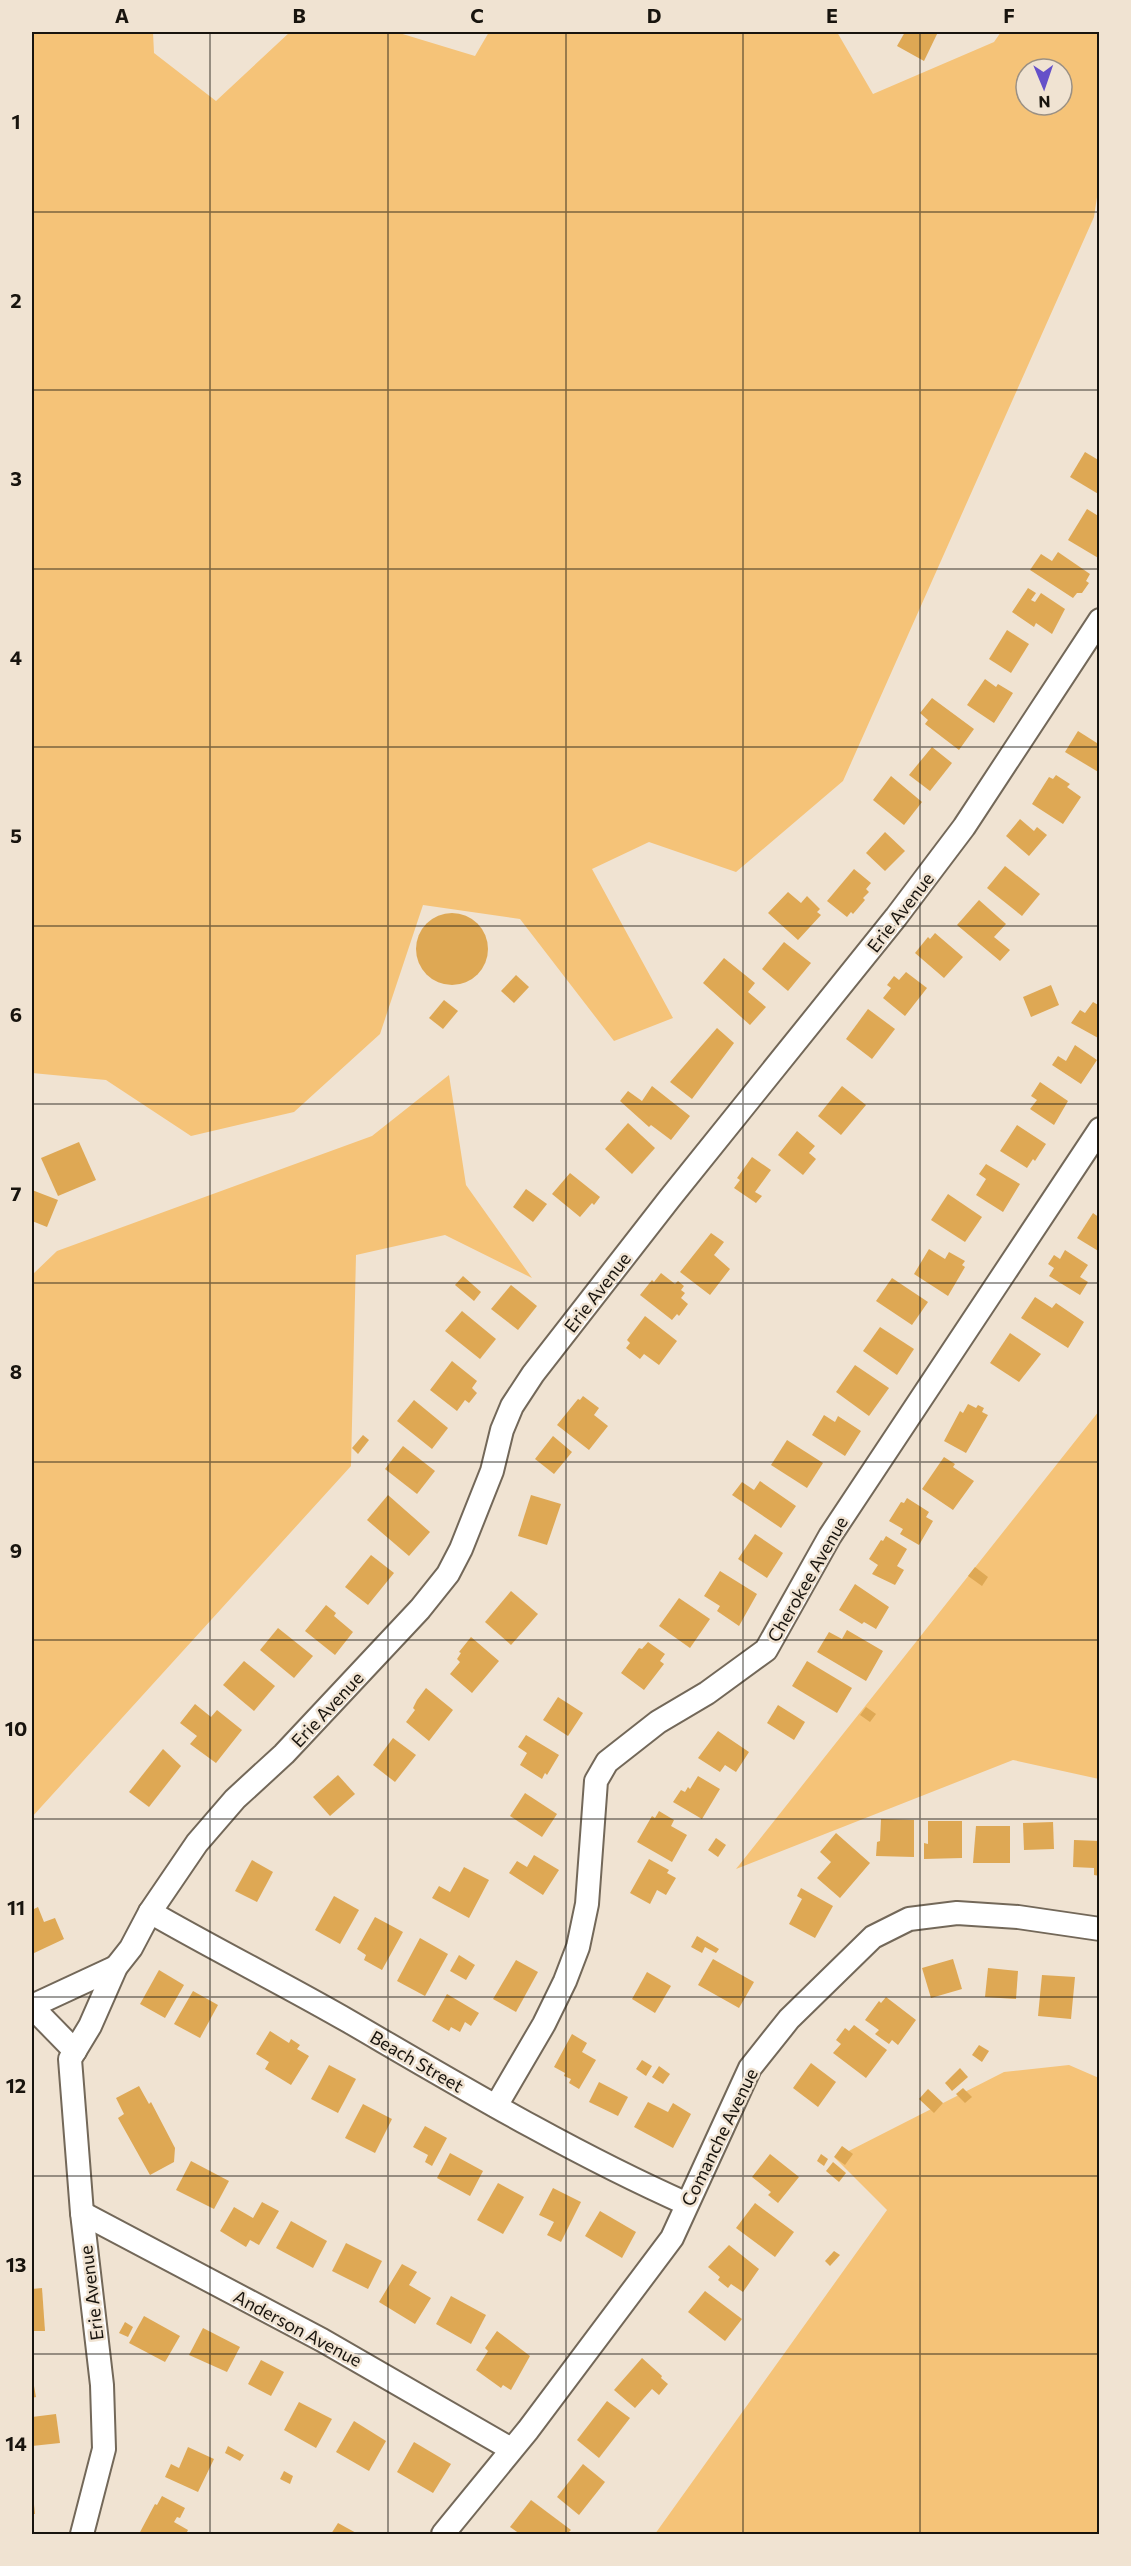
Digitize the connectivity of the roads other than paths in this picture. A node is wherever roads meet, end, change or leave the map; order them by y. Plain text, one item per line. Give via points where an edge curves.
1 (1100, 620) edge
2 (1100, 1129) edge
3 (150, 1912) junction
4 (1100, 1929) edge
5 (116, 1967) junction
6 (32, 2006) edge
7 (75, 2051) junction
8 (496, 2106) junction
9 (687, 2204) junction
10 (82, 2213) junction
11 (511, 2449) junction
12 (82, 2535) edge
13 (443, 2535) edge

1 - 3 street, Erie Avenue via 964,827 533,1374 501,1430 492,1470 448,1575 197,1843
2 - 8 street, Cherokee Avenue via 830,1536 766,1650 707,1693 658,1722 607,1762 596,1781 587,1904 578,1947 544,2024
3 - 5 street, Erie Avenue
3 - 8 street, Beach Street
4 - 9 street, Comanche Avenue via 957,1913 909,1919 873,1937 789,2019 750,2068
5 - 6 street, Erie Avenue
5 - 7 street, Erie Avenue
6 - 7 street, Erie Avenue
7 - 10 street, Erie Avenue via 70,2059
8 - 9 street, Beach Street via 589,2158
9 - 11 street, Comanche Avenue via 672,2238
10 - 11 street, Anderson Avenue via 322,2340
10 - 12 street, Erie Avenue via 102,2385 104,2449
11 - 13 street, Comanche Avenue

